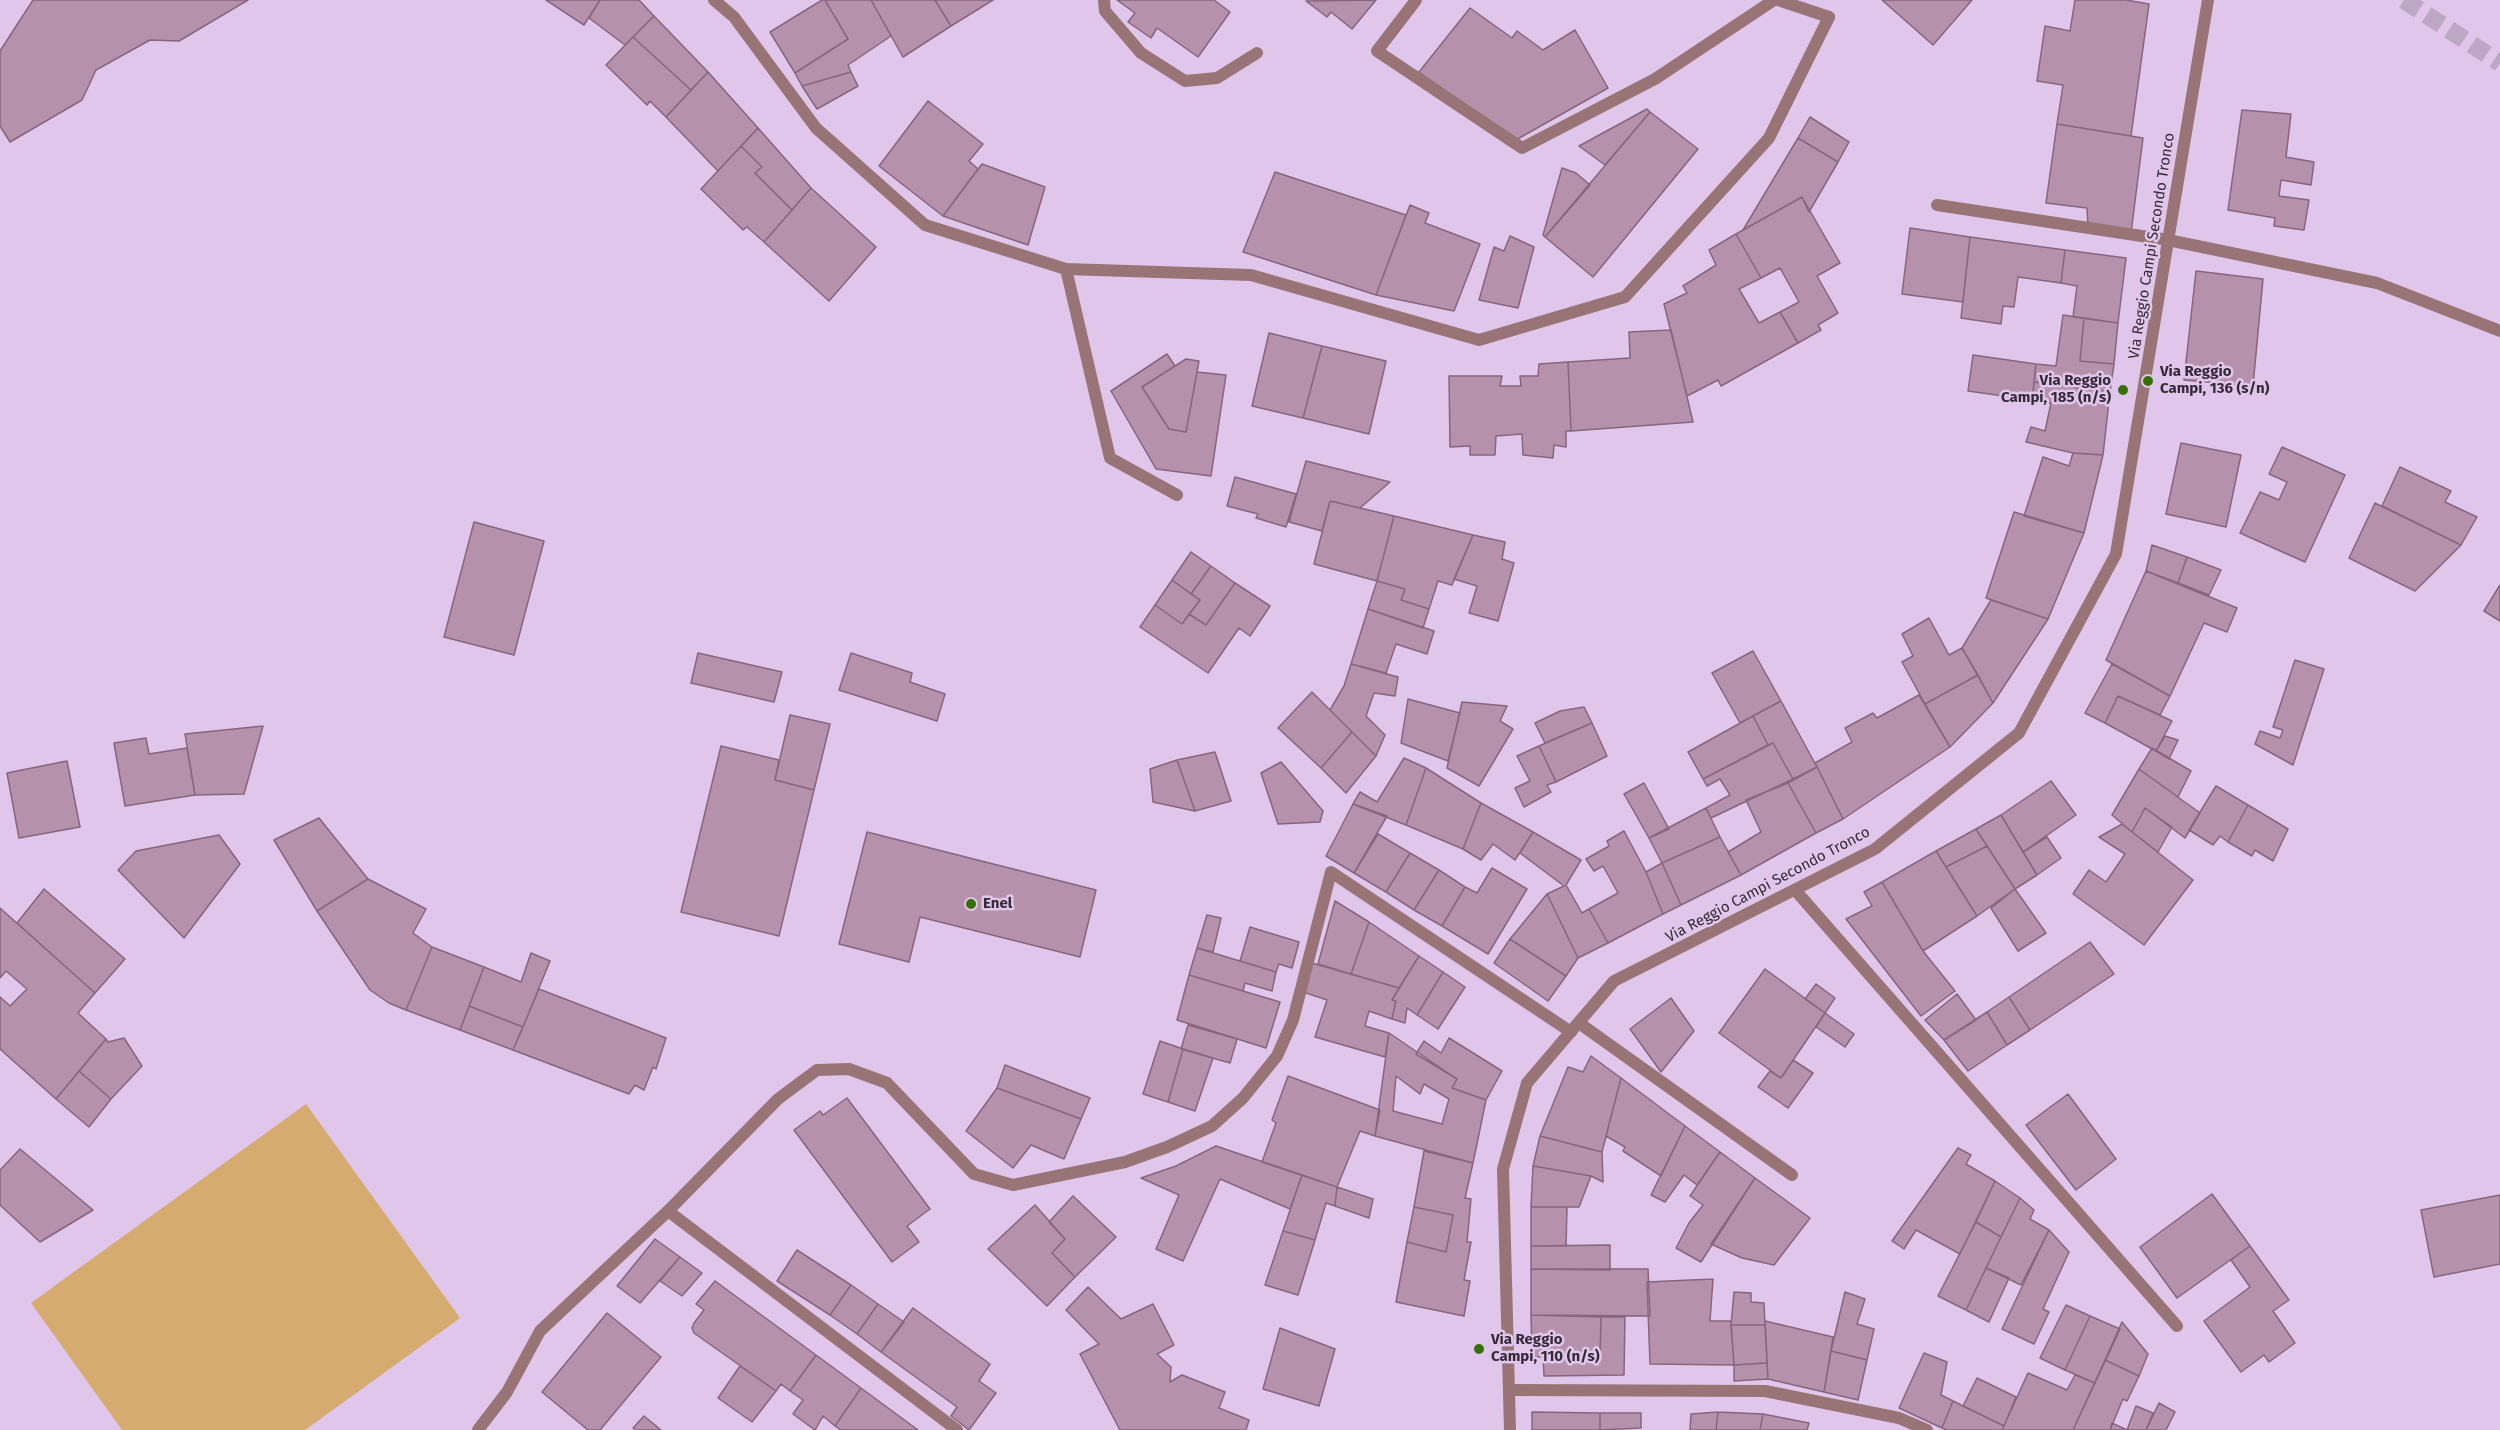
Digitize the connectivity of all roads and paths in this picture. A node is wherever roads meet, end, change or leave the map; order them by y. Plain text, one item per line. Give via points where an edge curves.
1 (714, 0) edge
2 (1104, 0) edge
3 (1416, 0) edge
4 (1776, 0) edge
5 (2208, 0) edge
6 (1257, 53) dead end
7 (1937, 205) dead end
8 (2168, 240) junction
9 (1066, 269) junction
10 (2500, 331) edge
11 (1177, 495) dead end
12 (1796, 891) junction
13 (1575, 1028) junction
14 (1791, 1175) dead end
15 (668, 1211) junction
16 (2176, 1326) dead end
17 (1511, 1390) junction
18 (478, 1430) edge
19 (957, 1430) edge
20 (1510, 1430) edge
21 (1927, 1430) edge

1 - 9 street via 734,17 816,128 926,225
2 - 6 street via 1105,10 1141,53 1185,81 1217,78
3 - 4 street via 1377,51 1522,148 1655,79
4 - 9 street via 1829,17 1769,138 1625,297 1479,340 1251,275
5 - 8 street, Via Reggio Campi Secondo Tronco
7 - 8 street
8 - 10 street via 2377,283
8 - 12 street, Via Reggio Campi Secondo Tronco via 2116,554 2019,733 1875,849
9 - 11 street via 1110,458
12 - 13 street, Via Reggio Campi Secondo Tronco via 1614,981
12 - 16 street
13 - 14 street
13 - 15 street via 1331,872 1293,1020 1277,1056 1243,1098 1212,1126 1125,1162 1013,1185 974,1174 887,1083 849,1069 817,1070 778,1099
13 - 17 street, Via Reggio Campi Secondo Tronco via 1527,1083 1503,1169
15 - 18 street via 540,1331 507,1392
15 - 19 street
17 - 20 street, Via Reggio Campi Secondo Tronco
17 - 21 street via 1765,1391 1899,1418

